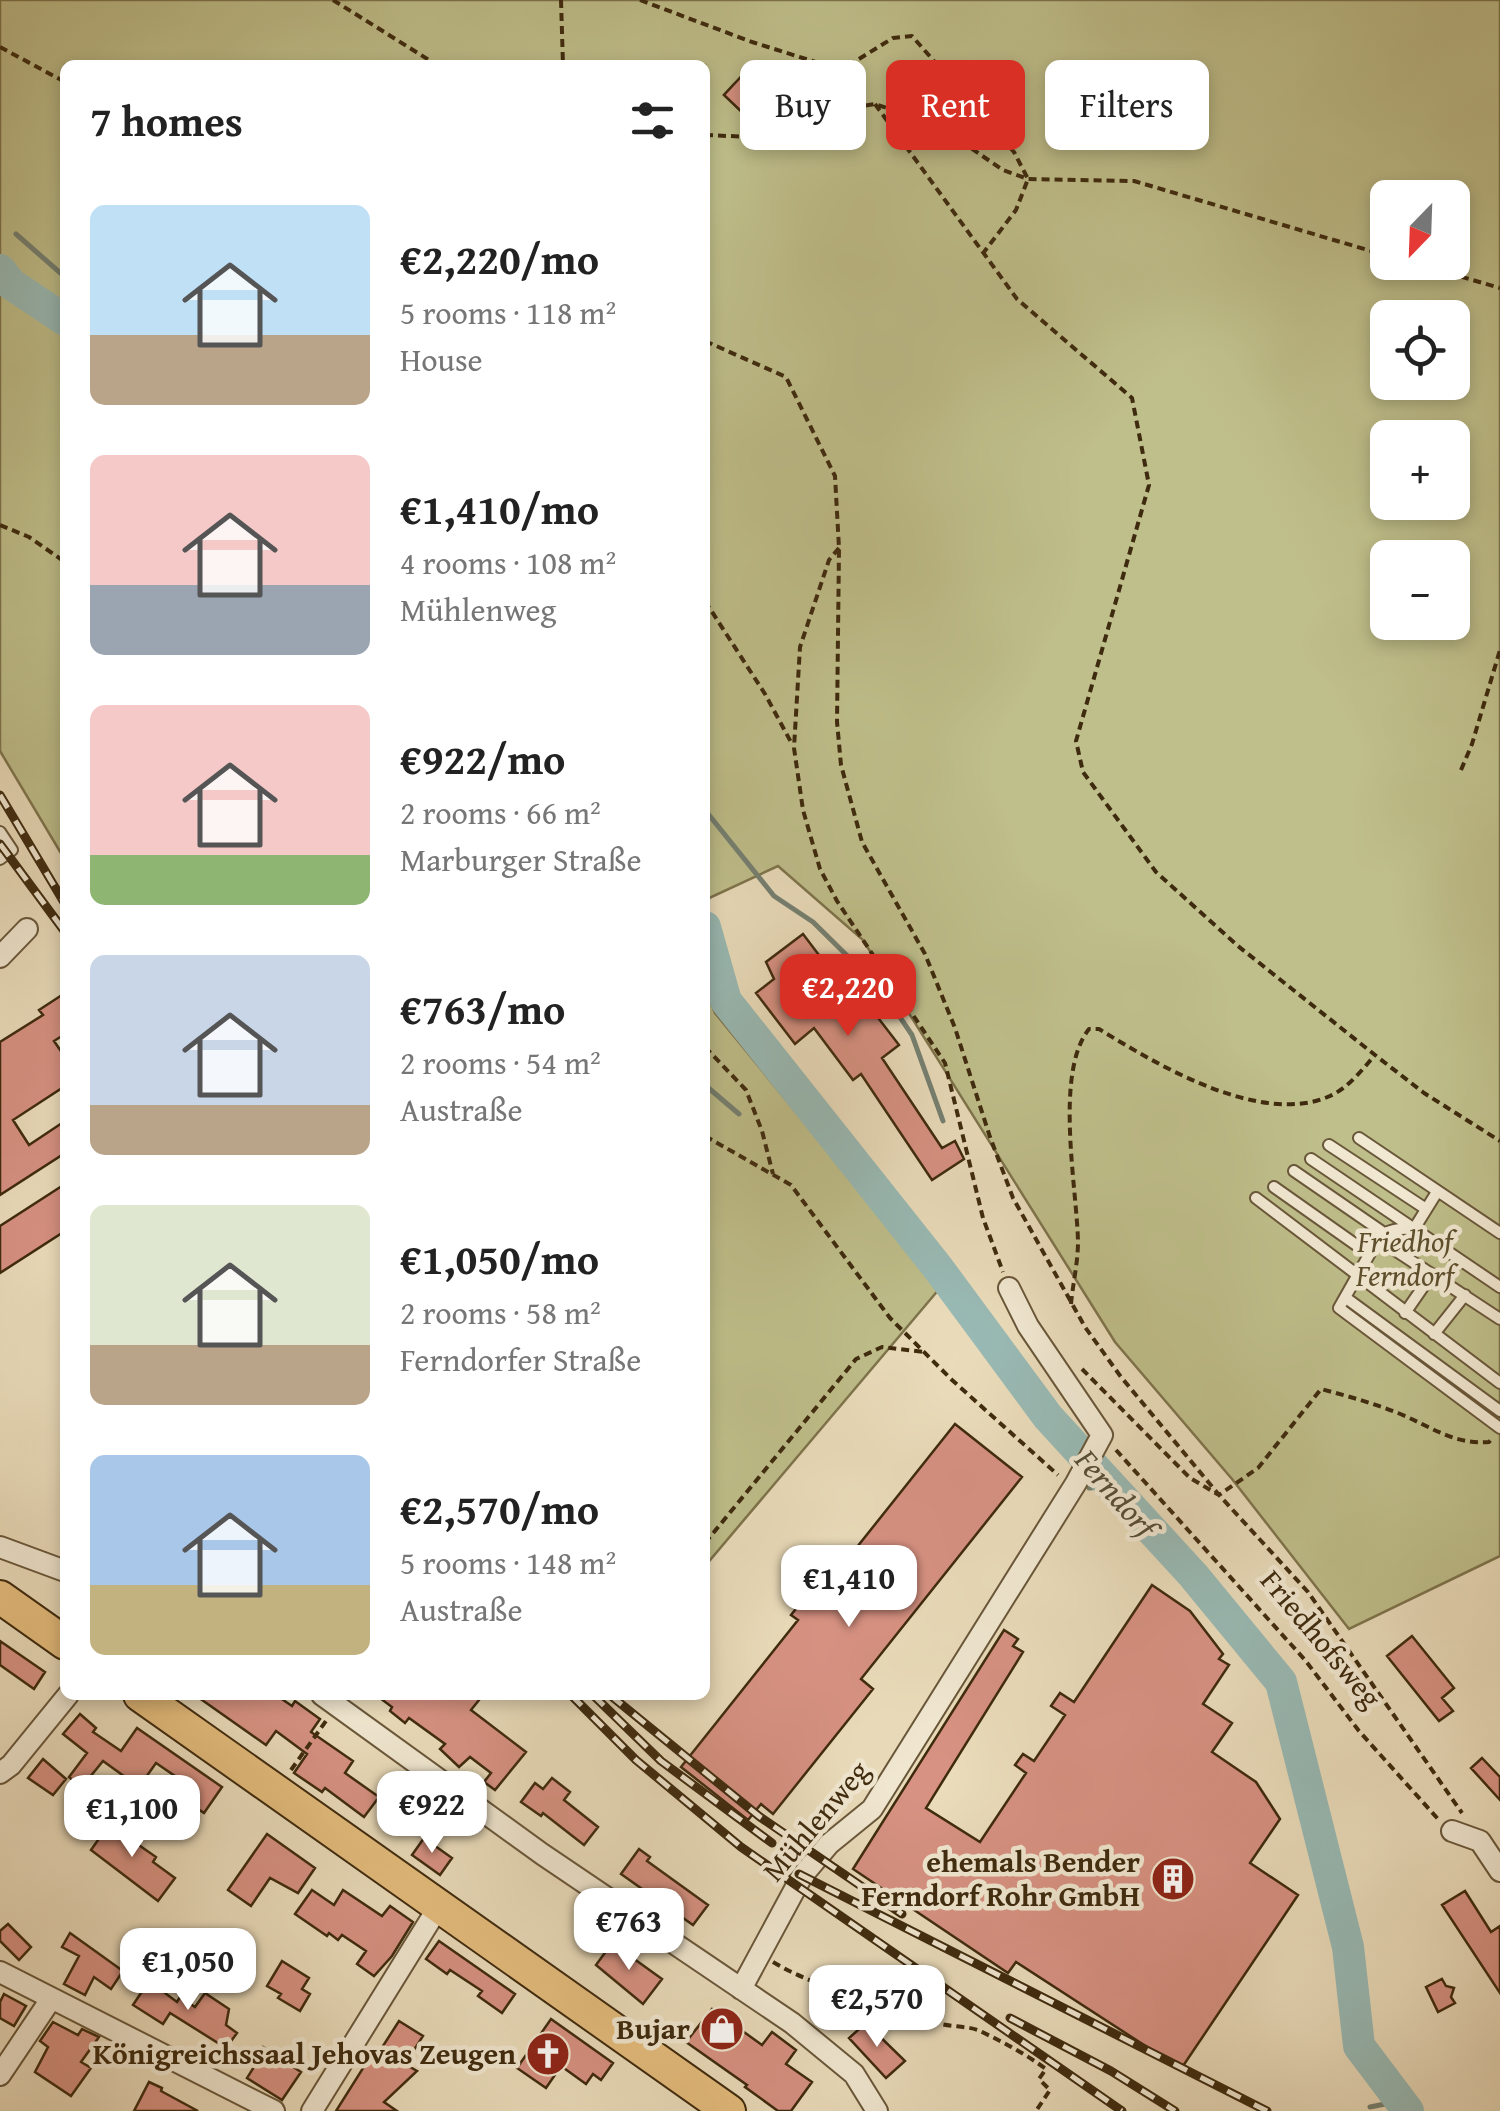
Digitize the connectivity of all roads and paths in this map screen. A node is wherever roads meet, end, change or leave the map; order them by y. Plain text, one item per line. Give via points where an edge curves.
1 (333, 0) edge
2 (561, 0) edge
3 (640, 0) edge
4 (0, 47) edge
5 (428, 60) edge
6 (563, 60) edge
7 (809, 60) edge
8 (857, 60) edge
9 (60, 79) edge
10 (875, 104) junction
11 (866, 105) edge
12 (710, 135) edge
13 (740, 136) edge
14 (1028, 179) junction
15 (1370, 251) edge
16 (984, 252) junction
17 (1470, 279) edge
18 (1500, 288) edge
19 (710, 343) edge
20 (0, 525) edge
21 (839, 548) junction
22 (60, 559) edge
23 (710, 609) edge
24 (1500, 650) edge
25 (794, 748) junction
26 (1461, 770) dead end
27 (0, 832) edge
28 (0, 860) edge
29 (26, 929) dead end
30 (0, 957) edge
31 (710, 1052) edge
32 (1375, 1055) junction
33 (1359, 1138) dead end
34 (710, 1139) edge
35 (1500, 1141) edge
36 (1329, 1145) dead end
37 (1311, 1159) dead end
38 (1294, 1171) dead end
39 (772, 1174) junction
40 (1274, 1188) dead end
41 (1437, 1192) junction
42 (1256, 1198) dead end
43 (1426, 1209) junction
44 (1414, 1229) junction
45 (1500, 1233) edge
46 (1381, 1236) junction
47 (1369, 1254) junction
48 (1432, 1274) junction
49 (1358, 1278) junction
50 (1488, 1279) junction
51 (1500, 1287) edge
52 (1008, 1288) joint
53 (1346, 1298) junction
54 (1468, 1298) junction
55 (1072, 1304) junction
56 (1405, 1313) junction
57 (1500, 1320) edge
58 (1434, 1334) junction
59 (924, 1352) junction
60 (1082, 1370) dead end
61 (1500, 1383) edge
62 (1500, 1410) edge
63 (1500, 1428) edge
64 (1102, 1435) junction
65 (1489, 1442) dead end
66 (1075, 1486) junction
67 (1219, 1494) junction
68 (710, 1536) edge
69 (0, 1546) edge
70 (60, 1569) edge
71 (0, 1597) edge
72 (60, 1639) edge
73 (64, 1700) edge
74 (147, 1700) edge
75 (329, 1700) edge
76 (0, 1772) edge
77 (277, 1790) junction
78 (1452, 1830) joint
79 (1480, 1840) junction
80 (1500, 1871) edge
81 (439, 1906) junction
82 (759, 1954) junction
83 (0, 1972) edge
84 (740, 1989) junction
85 (51, 1999) junction
86 (0, 2075) edge
87 (274, 2111) edge
88 (312, 2111) edge
89 (729, 2111) edge
90 (877, 2111) edge
91 (1036, 2111) edge

1 - 5 path
2 - 6 path
3 - 7 path
4 - 9 path
8 - 14 path via 893,38 912,36 1014,152
10 - 11 path
10 - 14 path via 936,125
10 - 16 path
12 - 13 path
14 - 15 path via 1134,180
14 - 16 path via 1016,210
16 - 32 path via 1016,299 1132,398 1149,485 1076,741 1083,772 1156,872
17 - 18 path
19 - 21 path via 786,377 835,476
20 - 22 path
21 - 25 path via 800,647
21 - 55 path via 837,722 862,842 925,954 1013,1198
23 - 25 path
24 - 26 path
25 - 52 path via 820,869 945,1063 983,1218
27 - 28 lane via 12,850
29 - 30 street
31 - 39 path via 746,1090
32 - 35 path
32 - 55 path via 1330,1096 1297,1104 1212,1090 1089,1029 1075,1066 1070,1114 1078,1242
33 - 41 lane
34 - 39 path
36 - 43 lane
37 - 44 lane
38 - 46 lane
39 - 59 path via 790,1185 890,1318
40 - 47 lane
41 - 43 lane
41 - 45 lane
42 - 49 lane
43 - 44 lane
44 - 46 lane
44 - 50 lane
46 - 47 lane
46 - 48 lane
47 - 49 lane
48 - 54 lane
48 - 56 lane
49 - 53 lane
49 - 56 lane
50 - 51 lane
50 - 54 lane
52 - 64 street
53 - 62 lane
53 - 63 lane via 1339,1308
54 - 57 lane
54 - 58 lane
55 - 67 path via 1121,1377
56 - 58 lane
58 - 61 lane
59 - 66 path
59 - 68 path via 882,1348 856,1359
60 - 67 path via 1190,1478
64 - 66 street, Mühlenweg
64 - 78 path, Friedhofsweg
65 - 67 path via 1470,1444 1321,1389 1258,1468
66 - 82 street, Mühlenweg via 872,1809 802,1876
67 - 79 path via 1308,1592
69 - 70 street
71 - 72 main road
73 - 76 street
74 - 77 main road
75 - 77 path
75 - 84 street
77 - 81 main road
78 - 79 street
79 - 80 street
81 - 88 street
81 - 89 main road
82 - 84 street, Mühlenweg
82 - 91 path via 800,1979 1010,2043 1046,2069 1040,2080 1050,2090
83 - 85 street
84 - 90 street via 843,2062
85 - 86 street
85 - 87 street

